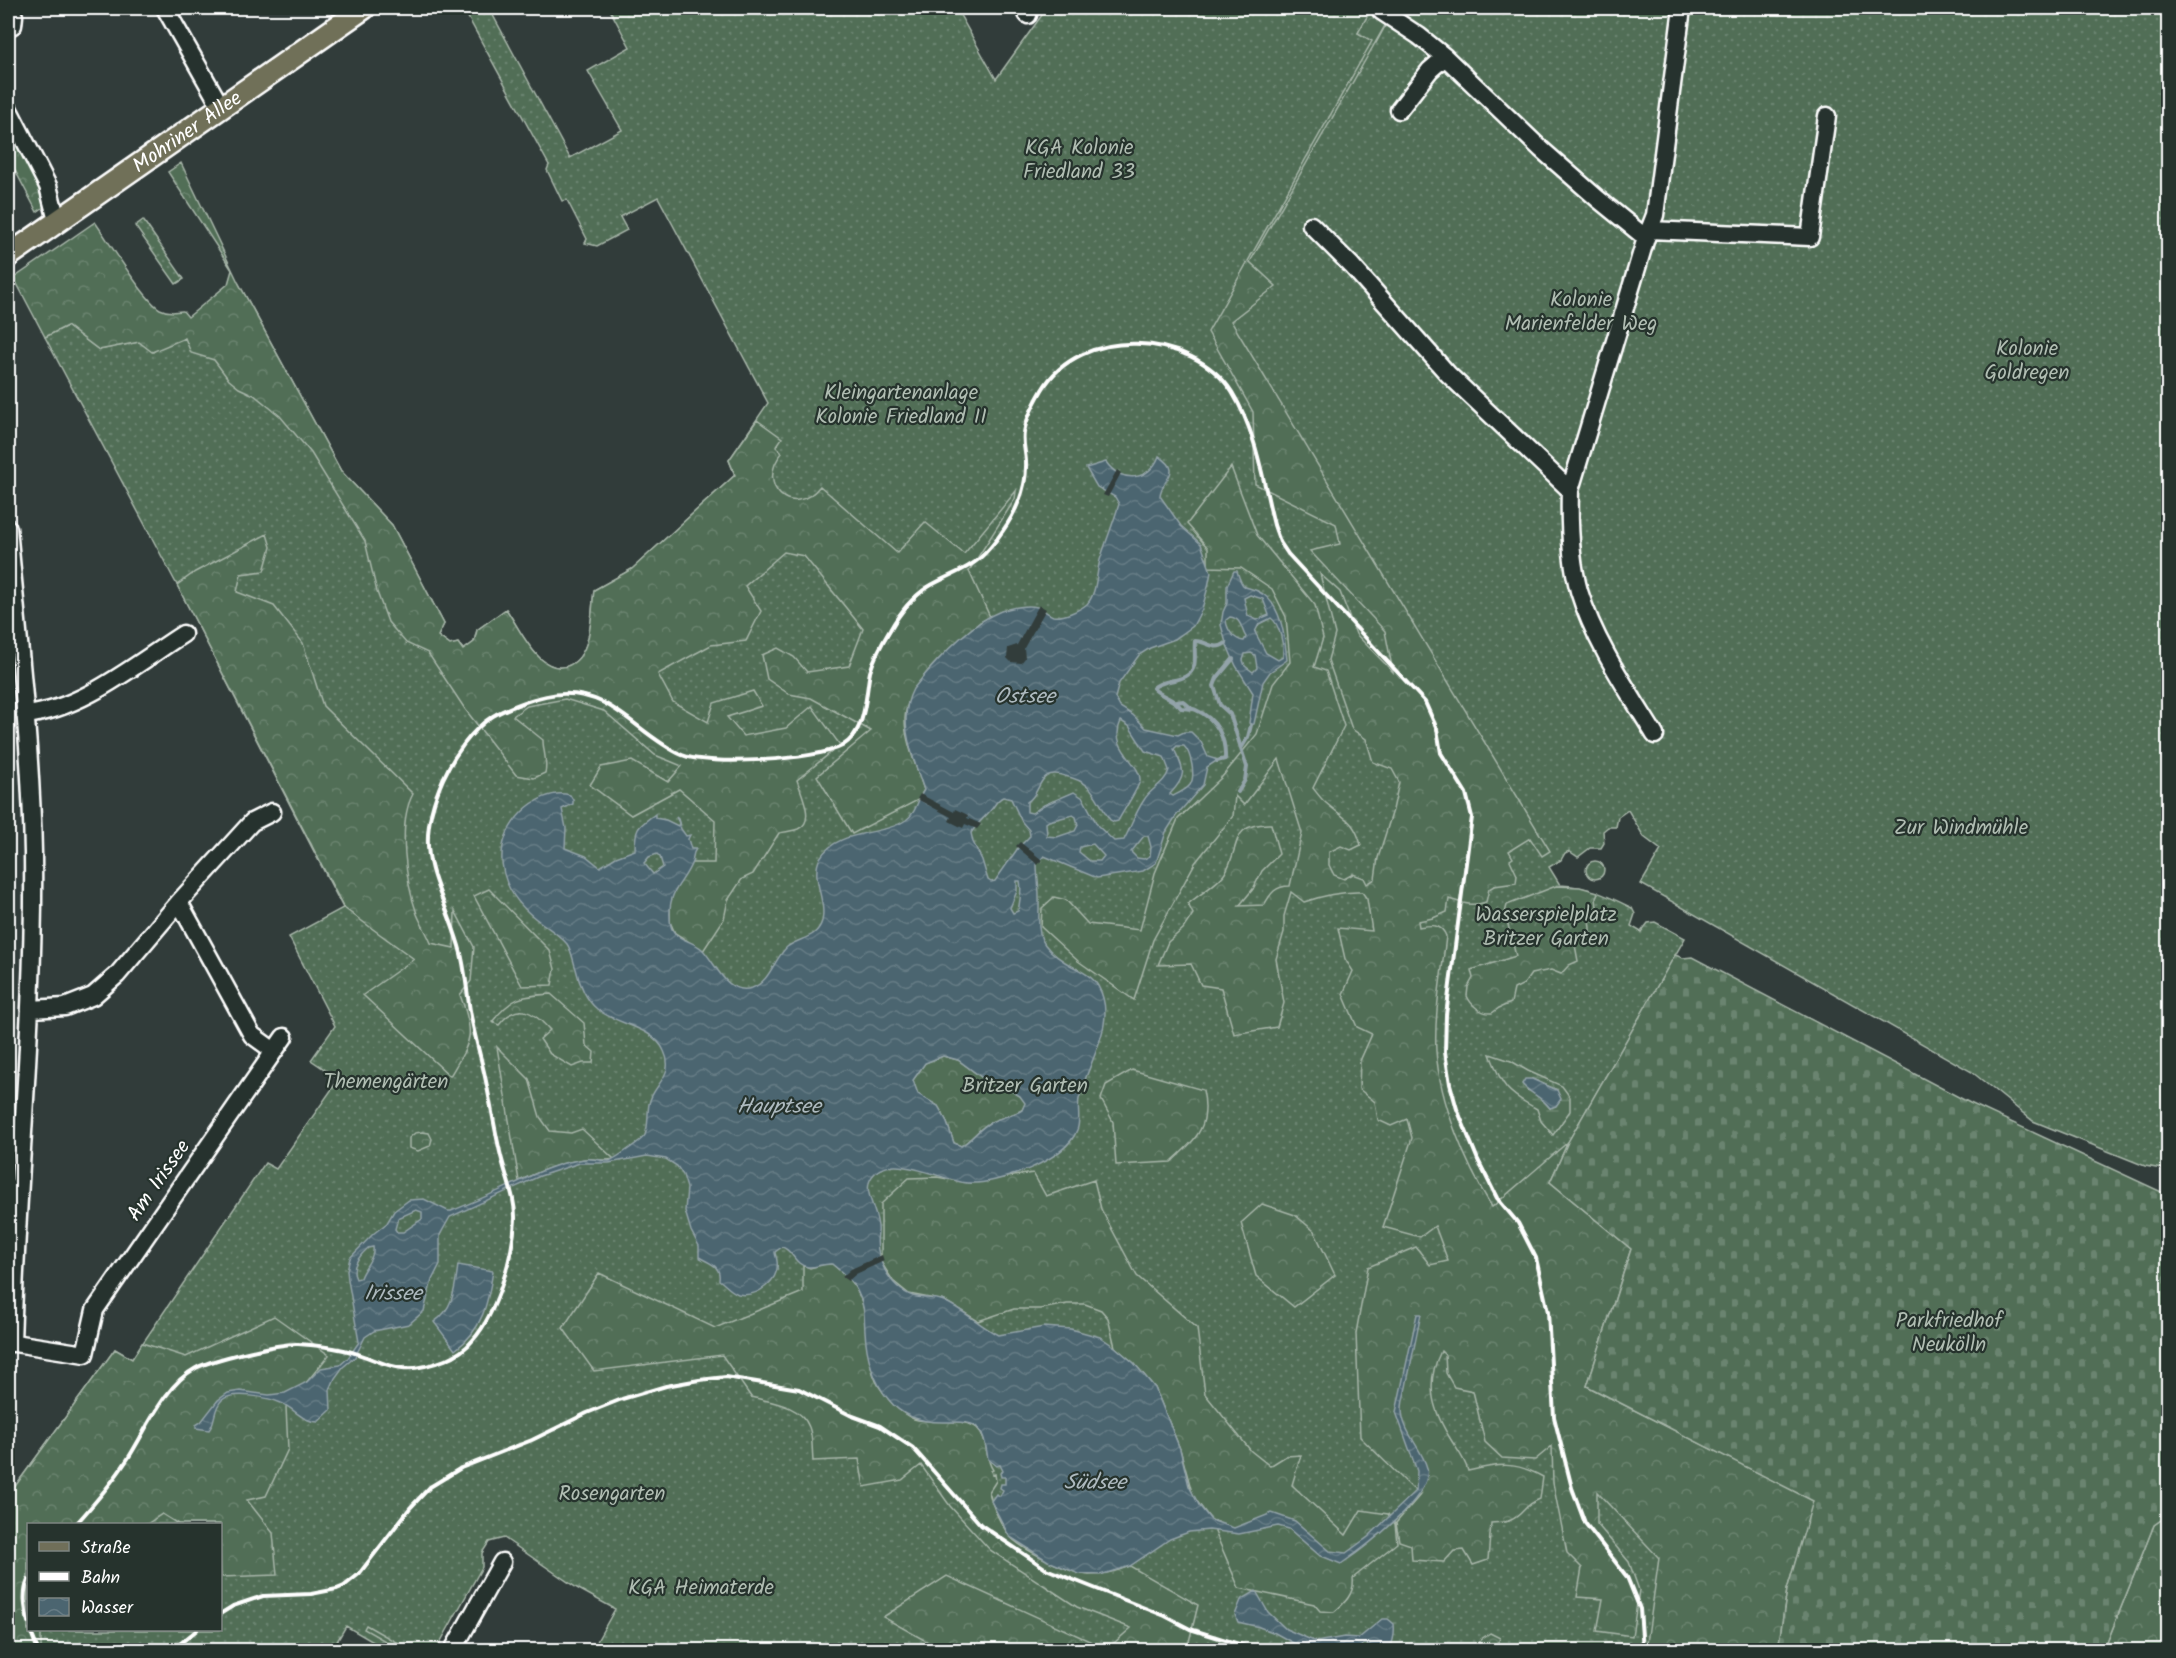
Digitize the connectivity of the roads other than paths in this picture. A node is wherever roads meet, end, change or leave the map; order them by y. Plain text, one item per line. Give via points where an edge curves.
1 (9, 8) edge
2 (165, 8) edge
3 (364, 8) edge
4 (1682, 8) edge
5 (1381, 11) dead end
6 (8, 28) edge
7 (1445, 57) junction
8 (221, 107) junction
9 (8, 108) edge
10 (1399, 110) dead end
11 (1827, 116) dead end
12 (59, 220) junction
13 (1311, 225) dead end
14 (1648, 234) junction
15 (8, 256) edge
16 (1570, 490) junction
17 (8, 528) edge
18 (183, 634) dead end
19 (25, 715) junction
20 (1655, 735) dead end
21 (272, 813) dead end
22 (179, 902) junction
23 (31, 1010) junction
24 (10, 1342) edge
25 (502, 1562) dead end
26 (453, 1650) edge

1 - 6 street via 14,16 13,25
2 - 8 street
3 - 8 main road, Mohriner Allee
4 - 14 street via 1661,183
5 - 7 street
7 - 10 street
7 - 14 street via 1598,200
8 - 12 main road, Mohriner Allee
9 - 12 street via 46,182
11 - 14 street via 1810,237
12 - 15 main road, Mohriner Allee
13 - 16 street via 1448,374
14 - 16 street
16 - 20 street via 1572,558 1580,592 1593,625
17 - 19 street
18 - 19 street via 82,697 54,710
19 - 23 street via 32,845
21 - 22 street via 252,822
22 - 23 street via 117,975 93,996 65,1007
22 - 24 street, Am Irissee via 252,1035 279,1044 95,1310 85,1354
23 - 24 street
25 - 26 street

